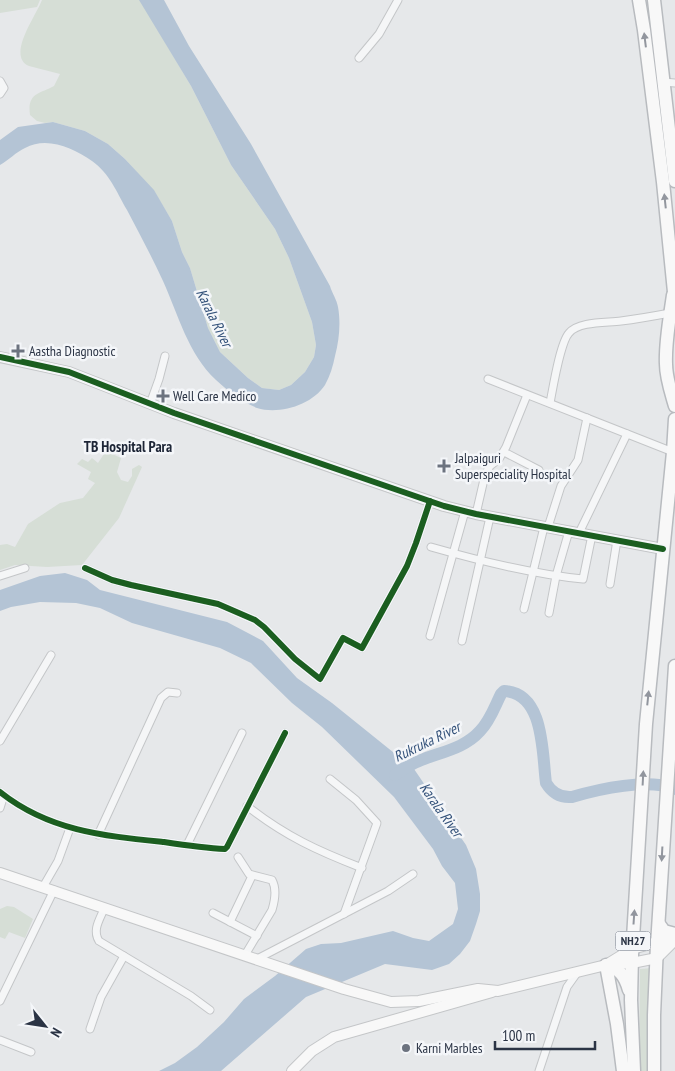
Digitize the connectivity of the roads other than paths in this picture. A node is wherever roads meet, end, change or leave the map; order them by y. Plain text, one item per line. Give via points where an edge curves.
1 (398, 0) edge
2 (638, 0) edge
3 (654, 0) edge
4 (359, 58) dead end
5 (0, 81) edge
6 (669, 82) edge
7 (0, 94) edge
8 (675, 181) edge
9 (673, 302) edge
10 (165, 356) dead end
11 (0, 357) edge
12 (488, 379) dead end
13 (527, 395) junction
14 (550, 403) junction
15 (150, 404) junction
16 (675, 406) edge
17 (587, 418) junction
18 (675, 420) edge
19 (627, 434) junction
20 (504, 452) junction
21 (673, 452) junction
22 (540, 470) dead end
23 (430, 501) junction
24 (465, 511) junction
25 (476, 514) junction
26 (490, 517) junction
27 (546, 527) junction
28 (574, 532) junction
29 (592, 536) junction
30 (618, 540) junction
31 (430, 547) dead end
32 (669, 550) edge
33 (453, 553) junction
34 (480, 561) junction
35 (25, 568) dead end
36 (85, 568) dead end
37 (532, 572) junction
38 (0, 576) edge
39 (556, 576) junction
40 (610, 584) dead end
41 (524, 609) dead end
42 (550, 613) dead end
43 (430, 636) dead end
44 (462, 640) dead end
45 (51, 655) dead end
46 (675, 666) edge
47 (178, 693) dead end
48 (242, 733) dead end
49 (285, 733) dead end
50 (0, 741) edge
51 (330, 779) dead end
52 (2, 794) edge
53 (247, 806) junction
54 (0, 808) edge
55 (70, 828) junction
56 (98, 834) junction
57 (187, 845) junction
58 (238, 857) dead end
59 (362, 868) junction
60 (0, 873) edge
61 (413, 874) dead end
62 (252, 876) junction
63 (43, 887) junction
64 (54, 890) junction
65 (104, 909) junction
66 (213, 913) dead end
67 (344, 914) junction
68 (230, 922) junction
69 (659, 924) junction
70 (257, 936) junction
71 (675, 937) edge
72 (658, 941) junction
73 (632, 949) junction
74 (245, 955) junction
75 (124, 956) junction
76 (657, 958) junction
77 (258, 959) junction
78 (632, 963) junction
79 (606, 965) junction
80 (577, 973) junction
81 (558, 977) junction
82 (567, 987) junction
83 (498, 991) junction
84 (631, 1000) junction
85 (0, 1001) edge
86 (210, 1010) dead end
87 (90, 1029) dead end
88 (0, 1040) edge
89 (31, 1052) dead end
90 (292, 1071) edge
91 (539, 1071) edge
92 (624, 1071) edge
93 (634, 1071) edge
94 (654, 1071) edge

1 - 4 street via 379,34
9 -> 2 highway via 655,116
3 - 6 highway
5 - 7 street via 4,88
6 - 8 highway
9 - 14 street via 620,321 573,329 564,343
9 - 16 highway via 666,364
10 - 15 street
11 - 15 street via 69,372
12 - 13 street
13 - 14 street
13 - 20 street
14 - 17 street
15 - 23 street
17 - 19 street
17 - 27 street via 578,460 561,486
18 - 21 highway, NH27
19 - 21 street
19 - 28 street
20 - 22 street
20 - 25 street via 487,470
21 - 32 highway, NH27
23 - 24 street
23 - 36 street via 406,566 362,648 344,638 320,679 255,620 218,604 112,580
24 - 25 street
24 - 33 street
25 - 26 street
26 - 27 street
26 - 34 street
27 - 28 street
27 - 37 street
28 - 29 street
28 - 39 street
29 - 30 street
29 - 39 street via 583,580
30 - 32 street
30 - 40 street
31 - 33 street
73 -> 32 highway, NH27 via 644,746
33 - 34 street
33 - 43 street
34 - 37 street
34 - 44 street
35 - 38 street
37 - 39 street
37 - 41 street
39 - 42 street
45 - 50 street
46 -> 69 highway, NH27
47 - 56 street via 168,692 161,698
48 - 57 street
49 - 53 street
51 - 59 street via 376,821 377,827
52 - 54 street
52 - 55 street via 40,816
53 - 57 street via 226,848
53 - 59 street via 299,841
55 - 56 street
55 - 63 street via 58,861
56 - 57 street
58 - 62 street
59 - 67 street
60 - 63 street
61 - 67 street
62 - 68 street
62 - 70 street via 272,880 275,890 272,910
63 - 64 street
64 - 65 street
64 - 85 street
65 - 74 street
65 - 75 street via 96,929 97,937
66 - 68 street
67 - 77 street
68 - 70 street
69 - 71 highway
69 - 72 highway, NH27
70 - 74 street
71 - 72 street
71 - 76 street
72 - 73 street
72 - 76 highway, NH27
73 - 78 highway, NH27
73 - 79 street
74 - 77 street
75 - 86 street
75 - 87 street via 101,997
76 - 78 street
76 - 94 highway, NH27
77 - 83 street via 344,989 398,1002 428,1000 478,989
78 - 79 street
78 - 84 highway, NH27
79 - 80 street
79 - 84 highway via 623,974
79 - 92 highway
80 - 81 street
80 - 82 street
81 - 82 street
81 - 83 street
82 - 91 street
83 - 90 street via 334,1037 312,1051
84 - 93 highway, NH27
88 - 89 street

